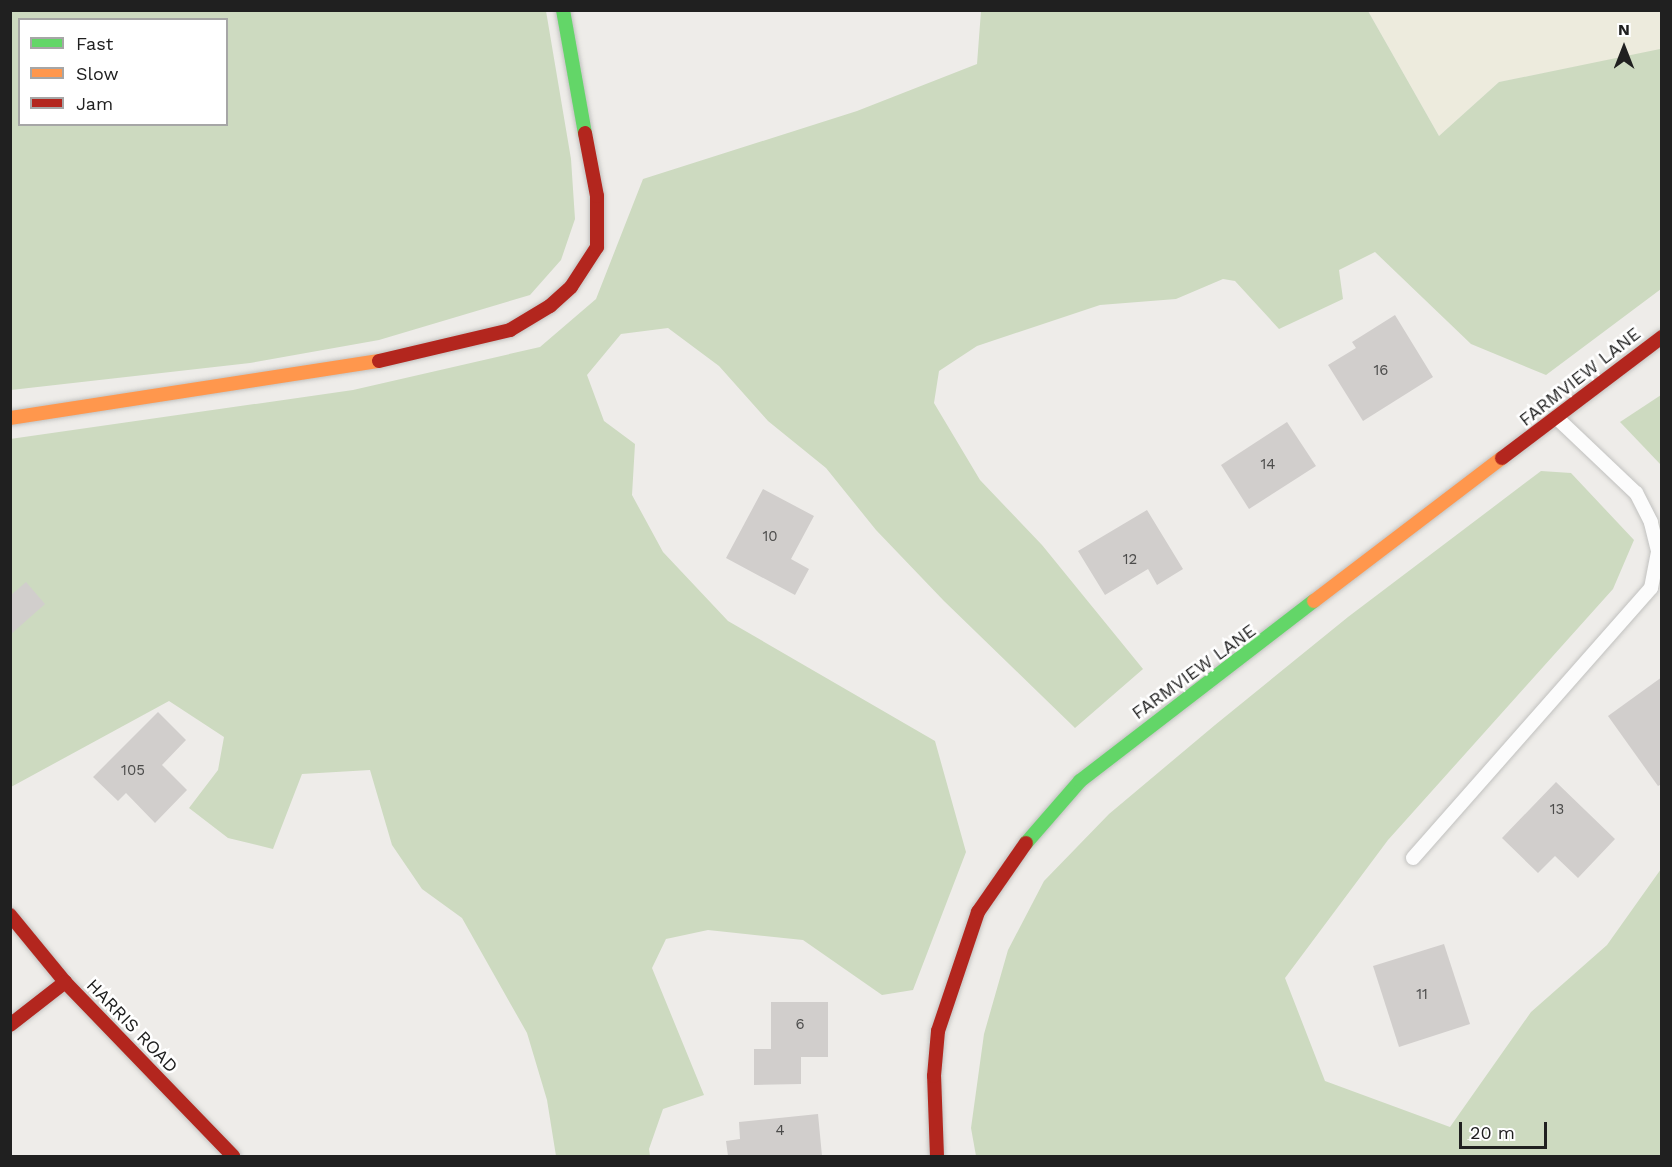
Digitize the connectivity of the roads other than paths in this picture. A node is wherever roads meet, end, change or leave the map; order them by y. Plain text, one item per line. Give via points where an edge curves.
1 (563, 10) edge
2 (1662, 337) edge
3 (10, 418) edge
4 (1557, 418) junction
5 (1413, 858) dead end
6 (10, 915) edge
7 (64, 982) junction
8 (10, 1025) edge
9 (232, 1156) edge
10 (937, 1156) edge

1 - 3 street via 597,196 597,247 571,288 550,306 510,330 411,356
2 - 4 street, FARMVIEW LANE
4 - 5 lane via 1641,503 1651,522 1658,551 1651,588
4 - 10 street, FARMVIEW LANE via 1130,741 1080,781 1038,828 978,912 955,972 938,1031 934,1076
6 - 7 street, HARRIS ROAD
7 - 8 street
7 - 9 street, HARRIS ROAD

